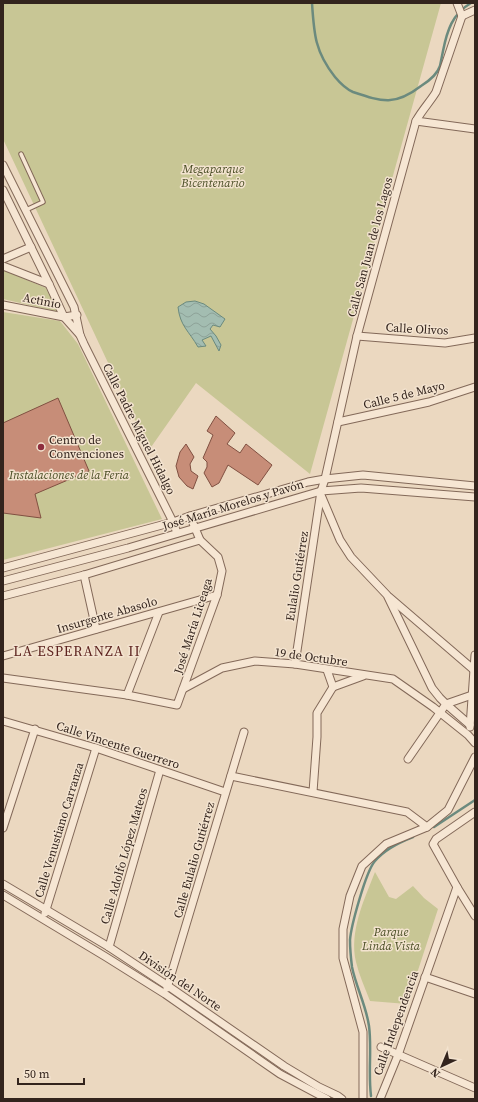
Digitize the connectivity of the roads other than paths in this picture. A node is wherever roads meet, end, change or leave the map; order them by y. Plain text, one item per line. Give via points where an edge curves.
1 (457, 3) edge
2 (475, 10) edge
3 (462, 14) junction
4 (416, 121) junction
5 (475, 129) edge
6 (21, 154) dead end
7 (3, 165) edge
8 (3, 190) edge
9 (26, 210) junction
10 (31, 247) junction
11 (3, 259) edge
12 (3, 266) edge
13 (49, 284) junction
14 (3, 305) edge
15 (77, 315) junction
16 (64, 317) junction
17 (80, 335) junction
18 (357, 336) junction
19 (475, 338) edge
20 (475, 387) edge
21 (338, 422) junction
22 (325, 479) junction
23 (475, 486) edge
24 (321, 493) junction
25 (475, 497) edge
26 (190, 516) junction
27 (173, 522) junction
28 (195, 528) junction
29 (177, 533) junction
30 (200, 540) junction
31 (3, 568) edge
32 (84, 575) junction
33 (3, 582) edge
34 (217, 595) junction
35 (387, 595) junction
36 (3, 596) edge
37 (159, 612) junction
38 (96, 629) junction
39 (475, 655) edge
40 (3, 656) edge
41 (295, 664) junction
42 (327, 670) junction
43 (474, 670) junction
44 (365, 675) junction
45 (3, 678) edge
46 (333, 687) junction
47 (183, 689) junction
48 (127, 695) junction
49 (472, 695) junction
50 (446, 704) junction
51 (440, 712) junction
52 (3, 720) edge
53 (470, 725) junction
54 (36, 729) junction
55 (244, 732) dead end
56 (468, 735) junction
57 (475, 743) edge
58 (96, 748) junction
59 (475, 757) edge
60 (408, 759) dead end
61 (160, 770) junction
62 (231, 776) junction
63 (225, 792) junction
64 (313, 792) junction
65 (475, 812) edge
66 (428, 827) junction
67 (3, 828) edge
68 (3, 884) edge
69 (457, 887) junction
70 (3, 895) edge
71 (46, 910) junction
72 (475, 916) edge
73 (43, 918) junction
74 (110, 947) junction
75 (425, 976) junction
76 (168, 986) junction
77 (165, 994) junction
78 (475, 994) edge
79 (381, 1047) dead end
80 (398, 1054) junction
81 (475, 1088) edge
82 (327, 1099) edge
83 (342, 1099) edge
84 (362, 1099) edge
85 (380, 1099) edge

1 - 3 street
2 - 3 street
3 - 4 street, Calle San Juan de los Lagos via 436,92
4 - 5 street
4 - 18 street, Calle San Juan de los Lagos
6 - 9 lane via 43,202
7 - 9 street, Calle Padre Miguel Hidalgo
8 - 10 street, Calle Padre Miguel Hidalgo
9 - 15 street, Calle Padre Miguel Hidalgo
10 - 11 street
10 - 13 street, Calle Padre Miguel Hidalgo
12 - 13 street
13 - 16 street, Calle Padre Miguel Hidalgo
14 - 16 street, Actinio
15 - 16 street, Actinio
15 - 17 street, Calle Padre Miguel Hidalgo
16 - 17 street, Calle Padre Miguel Hidalgo
17 - 27 street, Calle Padre Miguel Hidalgo
18 - 19 street, Calle Olivos via 445,343
18 - 21 street, Calle San Juan de los Lagos
20 - 21 street, Calle 5 de Mayo via 429,402
21 - 22 street, Calle San Juan de los Lagos
22 - 23 street, José María Morelos y Pavón via 363,475
22 - 24 street, Calle San Juan de los Lagos
22 - 26 street, José María Morelos y Pavón
24 - 25 street, José María Morelos y Pavón via 361,488
24 - 28 street, José María Morelos y Pavón via 311,493
24 - 35 street via 340,540 351,557
24 - 41 street, Eulalio Gutiérrez
26 - 27 street, José María Morelos y Pavón
26 - 28 street, José María Liceaga
27 - 29 street, Calle Padre Miguel Hidalgo
27 - 31 street, José María Morelos y Pavón
28 - 29 street, José María Morelos y Pavón
28 - 30 street, José María Liceaga
29 - 33 street, José María Morelos y Pavón
30 - 32 street
30 - 34 street, José María Liceaga via 218,557 222,571
32 - 36 street
32 - 38 street
34 - 37 street, Insurgente Abasolo
34 - 47 street, José María Liceaga
35 - 43 street
35 - 50 street via 432,688
37 - 38 street, Insurgente Abasolo
37 - 48 street
38 - 40 street, Insurgente Abasolo
39 - 43 street
41 - 42 street, 19 de Octubre
41 - 47 street, 19 de Octubre via 255,661 222,668
42 - 44 street, 19 de Octubre
42 - 46 street
43 - 49 street
44 - 46 street
44 - 51 street, 19 de Octubre via 393,679
45 - 48 street
46 - 64 street via 317,712
47 - 48 street, José María Liceaga via 177,704
49 - 50 street
49 - 53 street
50 - 51 street
50 - 53 street
51 - 56 street, 19 de Octubre
51 - 60 street
52 - 54 street, Calle Vincente Guerrero
53 - 56 street
54 - 58 street, Calle Vincente Guerrero
54 - 67 street
55 - 62 street, Calle Eulalio Gutiérrez
56 - 57 street, 19 de Octubre
58 - 61 street, Calle Vincente Guerrero
58 - 71 street, Calle Venustiano Carranza
59 - 66 street via 448,810
61 - 63 street, Calle Vincente Guerrero
61 - 74 street, Calle Adolfo López Mateos
62 - 63 street, Calle Eulalio Gutiérrez
62 - 64 street
63 - 76 street, Calle Eulalio Gutiérrez
64 - 66 street via 407,812
65 - 69 street via 436,839 434,844
66 - 84 street via 386,844 362,866 350,896 343,929 343,958 364,1032
68 - 71 street, División del Norte
69 - 72 street
69 - 75 street, Calle Independencia
70 - 73 street, División del Norte
71 - 73 street, Calle Venustiano Carranza
71 - 74 street, División del Norte
73 - 77 street, División del Norte
74 - 76 street, División del Norte
75 - 78 street
75 - 80 street, Calle Independencia
76 - 77 street, Calle Eulalio Gutiérrez
76 - 83 street, División del Norte via 284,1066
77 - 82 street, División del Norte via 280,1074
79 - 80 street
80 - 81 street
80 - 85 street, Calle Independencia

